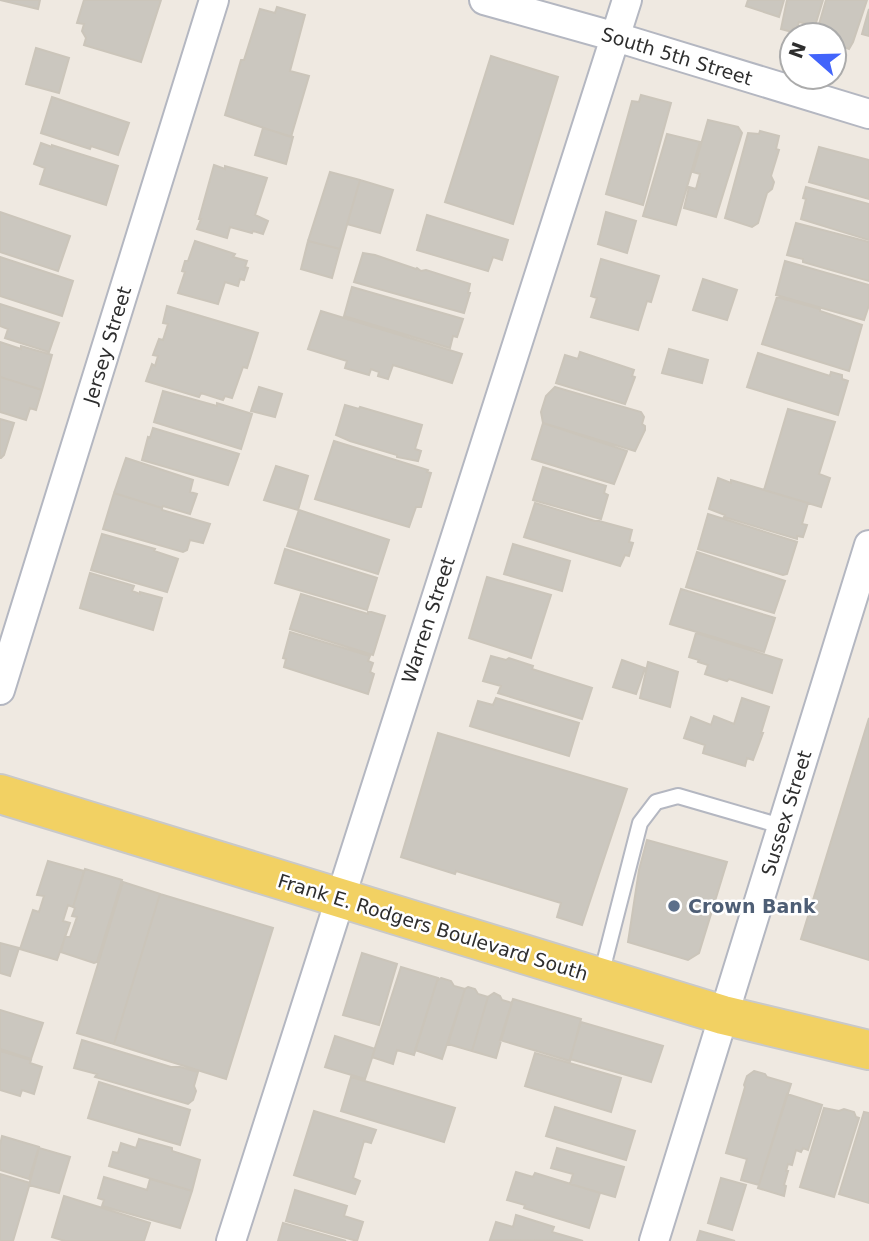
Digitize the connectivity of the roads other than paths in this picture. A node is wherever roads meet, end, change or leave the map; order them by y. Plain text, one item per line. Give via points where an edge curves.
1 (214, 0) edge
2 (484, 0) edge
3 (627, 0) edge
4 (616, 37) junction
5 (869, 114) edge
6 (869, 545) edge
7 (0, 690) edge
8 (0, 794) edge
9 (781, 827) junction
10 (339, 899) junction
11 (601, 978) junction
12 (723, 1015) junction
13 (869, 1050) edge
14 (231, 1241) edge
15 (654, 1241) edge

1 - 7 street, Jersey Street
2 - 4 street, South 5th Street
3 - 4 street, Warren Street
4 - 5 street, South 5th Street
4 - 10 street, Warren Street
6 - 9 street, Sussex Street
8 - 10 main road, Frank E. Rodgers Boulevard South
9 - 11 lane via 678,796 656,802 640,823
9 - 12 street, Sussex Street
10 - 11 main road, Frank E. Rodgers Boulevard South
10 - 14 street, Warren Street
11 - 12 main road, Frank E. Rodgers Boulevard South
12 - 13 main road, Frank E. Rodgers Boulevard South
12 - 15 street, Sussex Street

